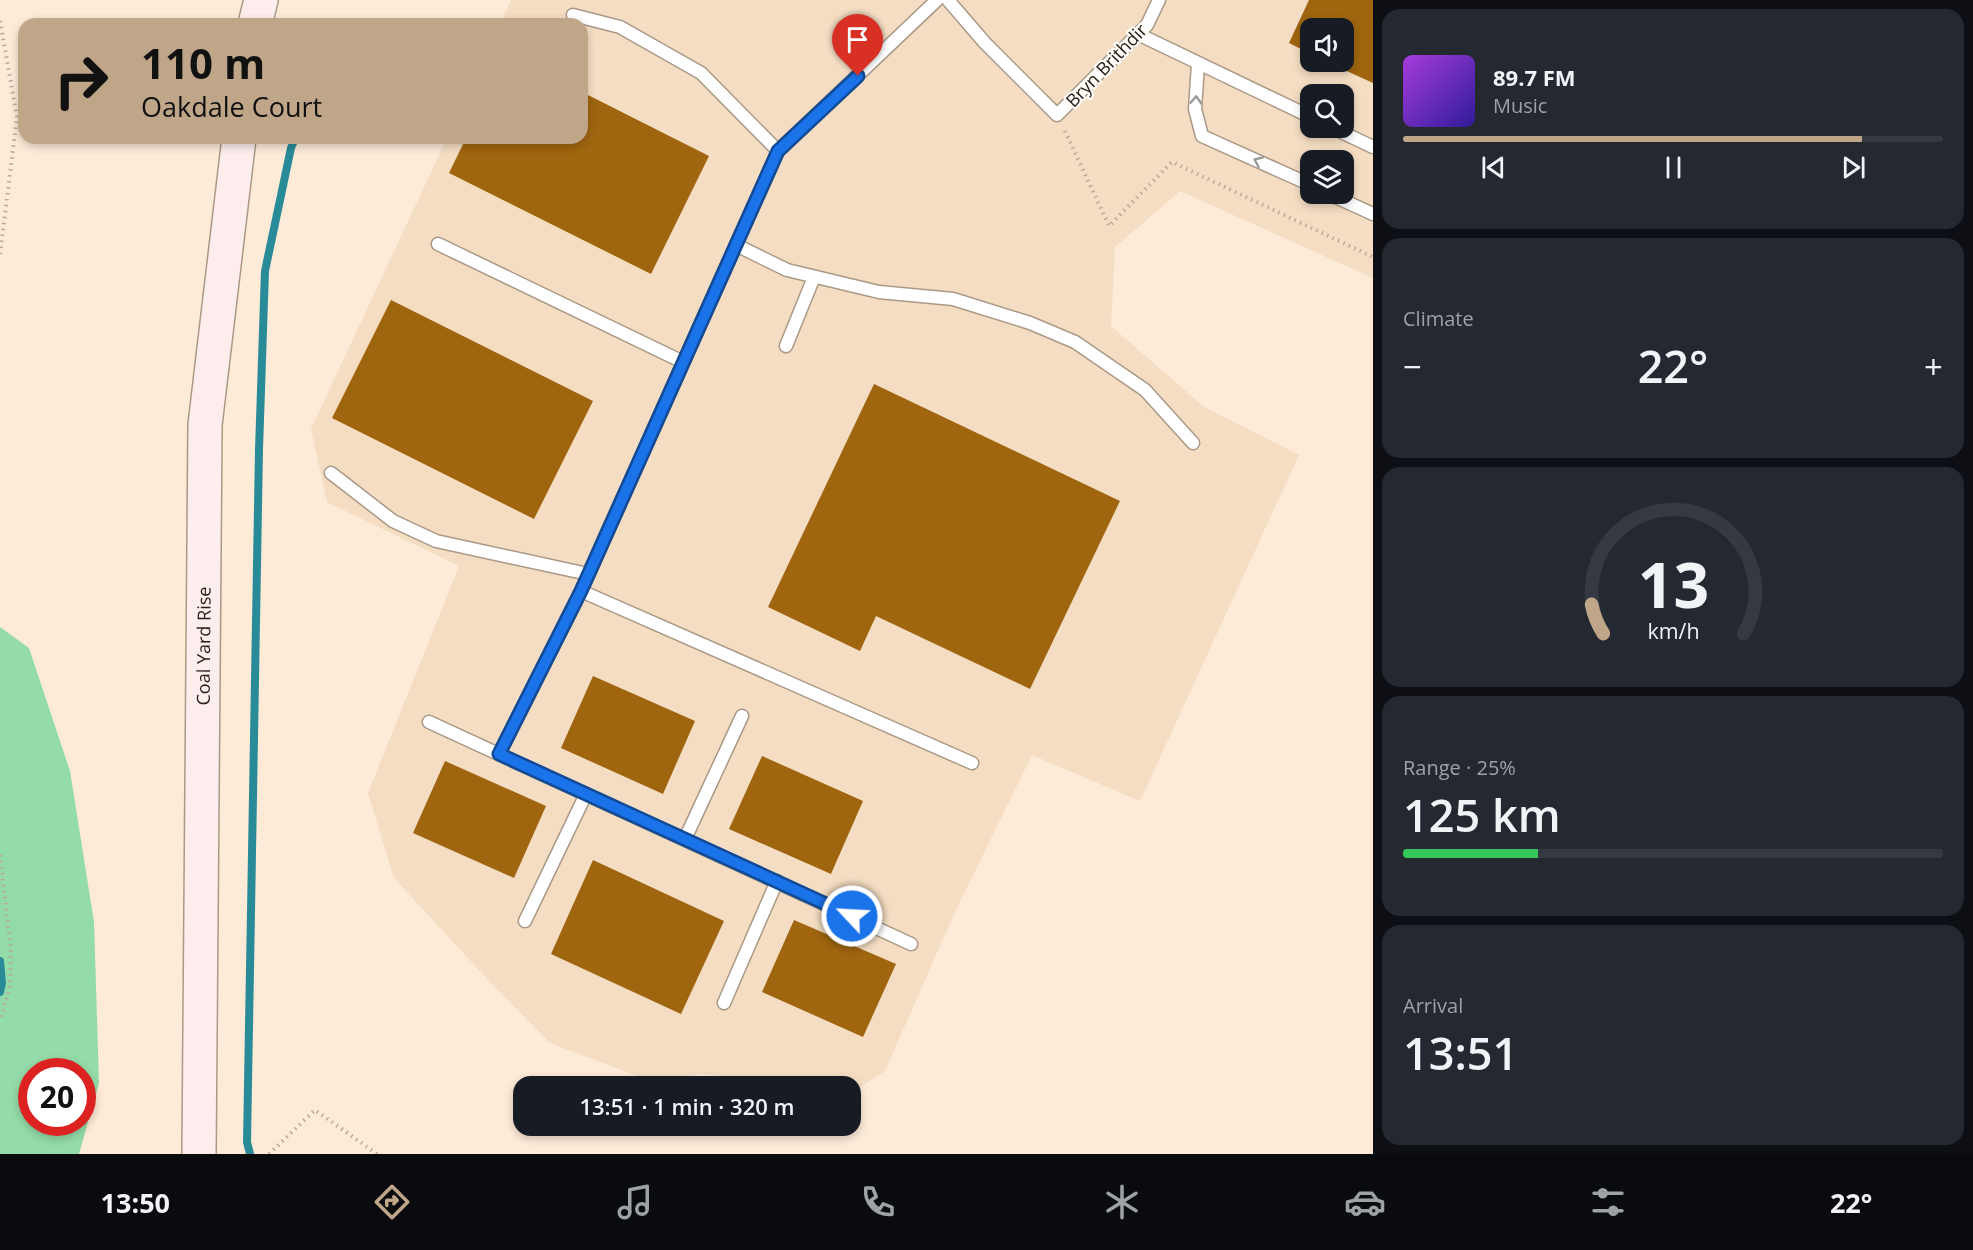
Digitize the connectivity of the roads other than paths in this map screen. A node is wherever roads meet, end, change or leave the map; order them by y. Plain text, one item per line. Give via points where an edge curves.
1 (261, 0) edge
2 (937, 0) edge
3 (948, 0) edge
4 (1158, 0) edge
5 (573, 15) dead end
6 (256, 18) edge
7 (585, 18) edge
8 (588, 19) edge
9 (1138, 34) junction
10 (1198, 64) junction
11 (1300, 112) edge
12 (1354, 138) edge
13 (238, 144) edge
14 (1373, 147) edge
15 (778, 151) junction
16 (1300, 180) edge
17 (1351, 204) edge
18 (1373, 214) edge
19 (438, 244) dead end
20 (736, 245) junction
21 (814, 277) junction
22 (786, 346) dead end
23 (683, 362) junction
24 (1193, 443) dead end
25 (331, 473) dead end
26 (588, 574) junction
27 (581, 591) junction
28 (742, 716) dead end
29 (429, 722) dead end
30 (499, 754) junction
31 (972, 763) dead end
32 (586, 794) junction
33 (685, 839) junction
34 (777, 881) junction
35 (525, 921) dead end
36 (911, 944) dead end
37 (724, 1003) dead end
38 (199, 1154) edge

1 - 6 main road
2 - 15 lane
3 - 9 lane, Bryn Brithdir via 1057,115
4 - 9 lane, Bryn Brithdir via 1147,25
5 - 7 lane
8 - 15 lane via 620,27 701,73
9 - 10 lane
10 - 11 lane
16 -> 10 lane via 1202,136 1195,109
12 - 14 lane
13 - 38 main road, Coal Yard Rise via 205,425
15 - 20 lane
17 - 18 lane
19 - 23 lane
20 - 21 lane via 787,270
20 - 23 lane
21 - 22 lane
21 - 24 lane via 879,292 953,299 1075,342 1145,390
23 - 26 lane
25 - 26 lane via 393,521 436,541
26 - 27 lane
27 - 30 lane
27 - 31 lane
28 - 33 lane
29 - 30 lane
30 - 32 lane
32 - 33 lane
32 - 35 lane
33 - 34 lane
34 - 36 lane
34 - 37 lane

